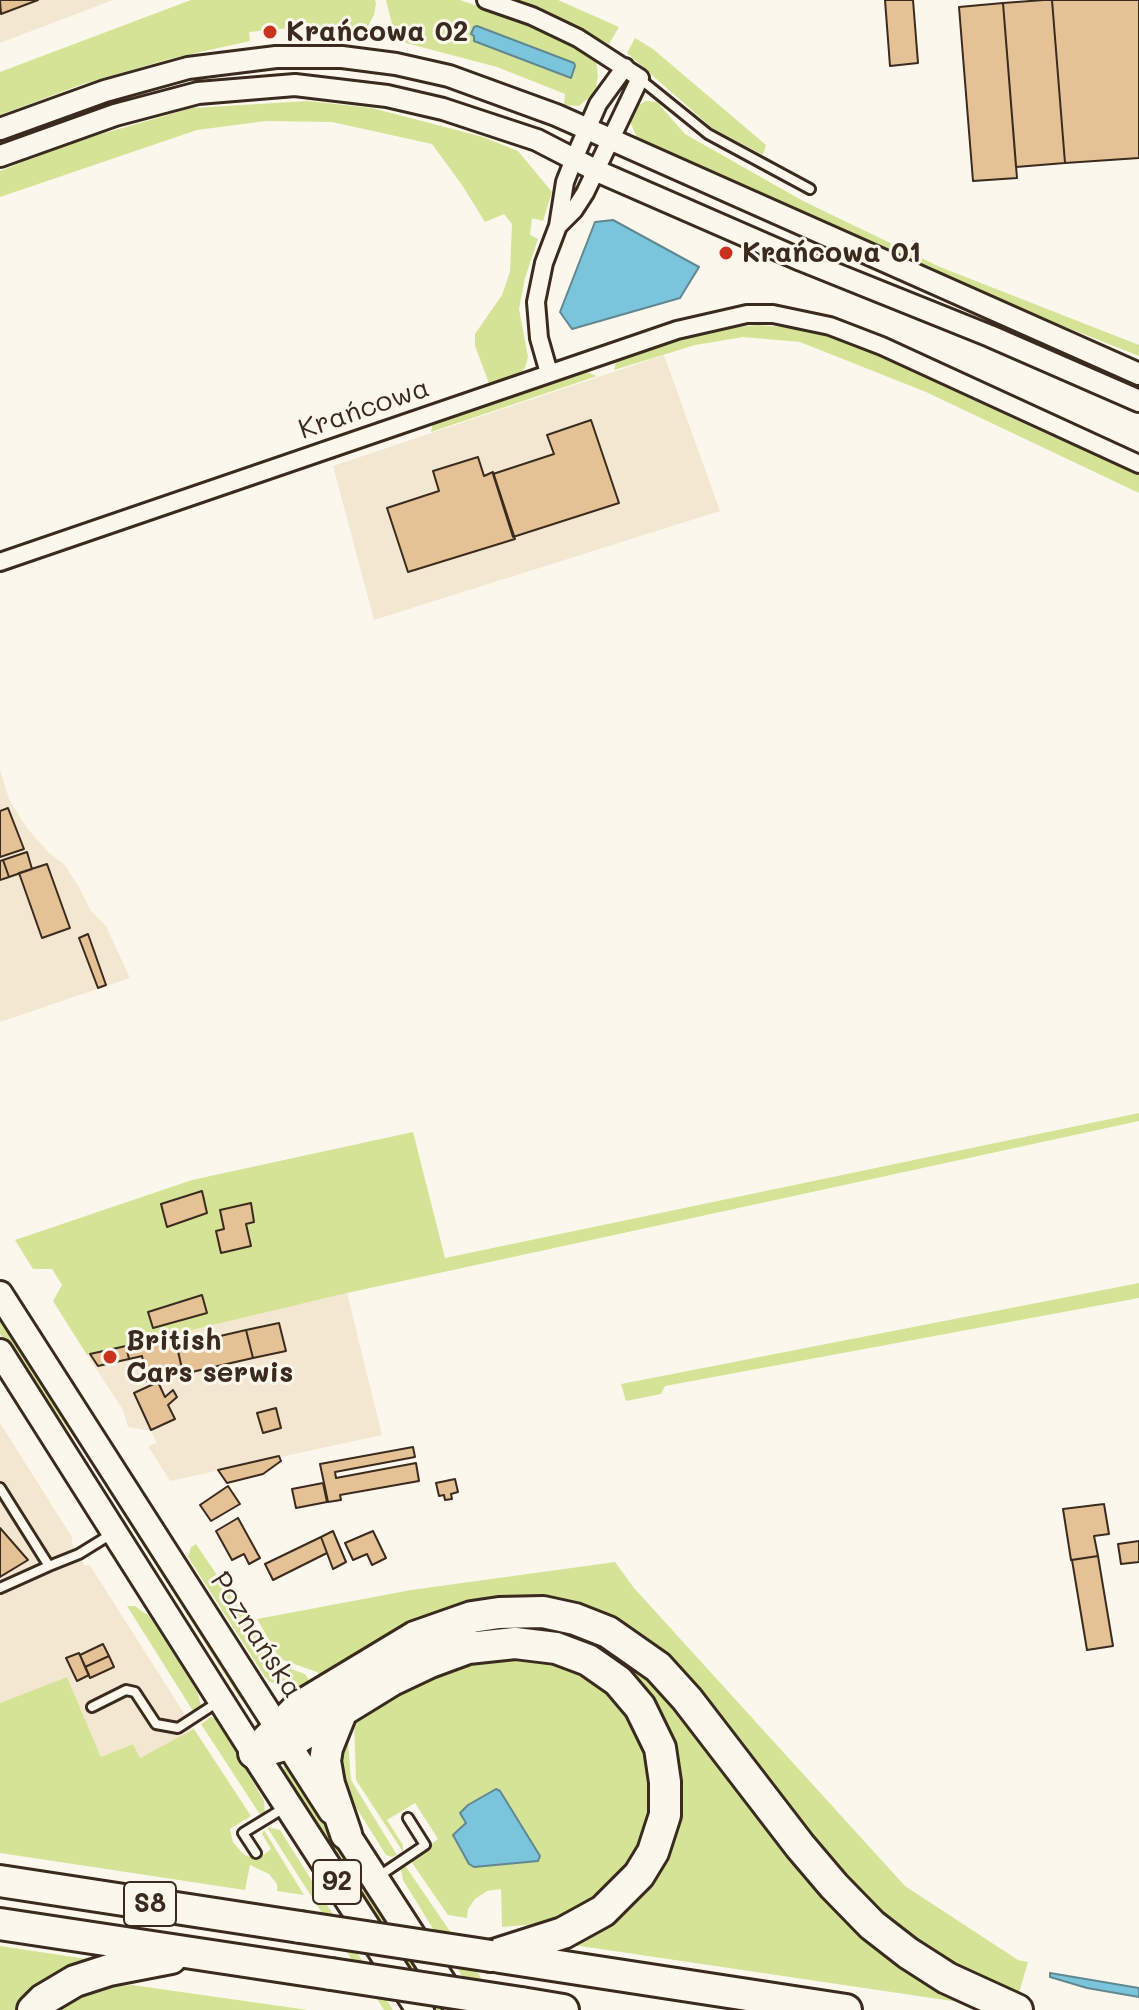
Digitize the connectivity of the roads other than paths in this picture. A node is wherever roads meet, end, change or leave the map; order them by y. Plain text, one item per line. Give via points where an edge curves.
1 (486, 0) edge
2 (625, 67) junction
3 (640, 78) junction
4 (0, 129) edge
5 (587, 129) junction
6 (611, 139) junction
7 (0, 156) edge
8 (574, 159) junction
9 (597, 171) junction
10 (810, 189) dead end
11 (558, 226) junction
12 (549, 373) junction
13 (1139, 374) edge
14 (1139, 401) edge
15 (1139, 464) edge
16 (0, 562) edge
17 (0, 1294) edge
18 (0, 1352) edge
19 (0, 1488) edge
20 (113, 1533) junction
21 (49, 1566) junction
22 (0, 1588) edge
23 (220, 1701) junction
24 (92, 1707) dead end
25 (341, 1713) junction
26 (283, 1736) junction
27 (254, 1753) junction
28 (288, 1805) junction
29 (408, 1818) dead end
30 (346, 1834) junction
31 (256, 1853) dead end
32 (375, 1878) junction
33 (0, 1881) edge
34 (0, 1924) edge
35 (192, 1954) junction
36 (491, 1956) junction
37 (33, 2010) edge
38 (420, 2010) edge
39 (460, 2010) edge
40 (563, 2010) edge
41 (846, 2010) edge
42 (1017, 2010) edge

1 - 2 street via 578,38
2 - 3 street
2 - 5 street
3 - 6 street
3 - 10 lane via 708,134
4 - 5 street via 188,68 276,57 342,57 449,76
5 - 6 street
5 - 8 street
6 - 9 street
6 - 13 street
7 - 8 street via 115,115 198,93 295,85 443,109 537,140
8 - 9 street
8 - 11 street
9 - 11 street
9 - 14 street
11 - 12 street via 536,302
12 - 15 street, Krańcowa via 677,330 747,314 773,314 830,326 882,346
12 - 16 street, Krańcowa
17 - 26 main road, Poznańska
18 - 20 main road
19 - 21 lane
20 - 21 lane
20 - 23 main road
21 - 22 lane
23 - 24 lane via 178,1728 156,1724 135,1692 126,1690
23 - 27 main road
25 - 26 highway
25 - 30 highway via 325,1761
25 - 36 highway via 392,1680 448,1654 515,1643 556,1648 588,1660 618,1681 640,1707 660,1748 665,1782 665,1815 653,1852 603,1911 563,1933
26 - 27 highway
26 - 30 main road, Poznańska
26 - 42 highway via 299,1707 386,1653 445,1625 499,1613 543,1612 575,1619 608,1632 658,1667 808,1856 872,1925 947,1978
27 - 28 main road, 92
28 - 31 lane via 243,1833
28 - 38 main road, 92
29 - 32 lane via 425,1845
30 - 32 main road, Poznańska / 92
32 - 39 main road, Poznańska / 92
33 - 36 highway, S8, bridge
34 - 35 highway, S8
35 - 37 highway via 75,1981
35 - 40 highway, S8, bridge
36 - 41 highway, S8

